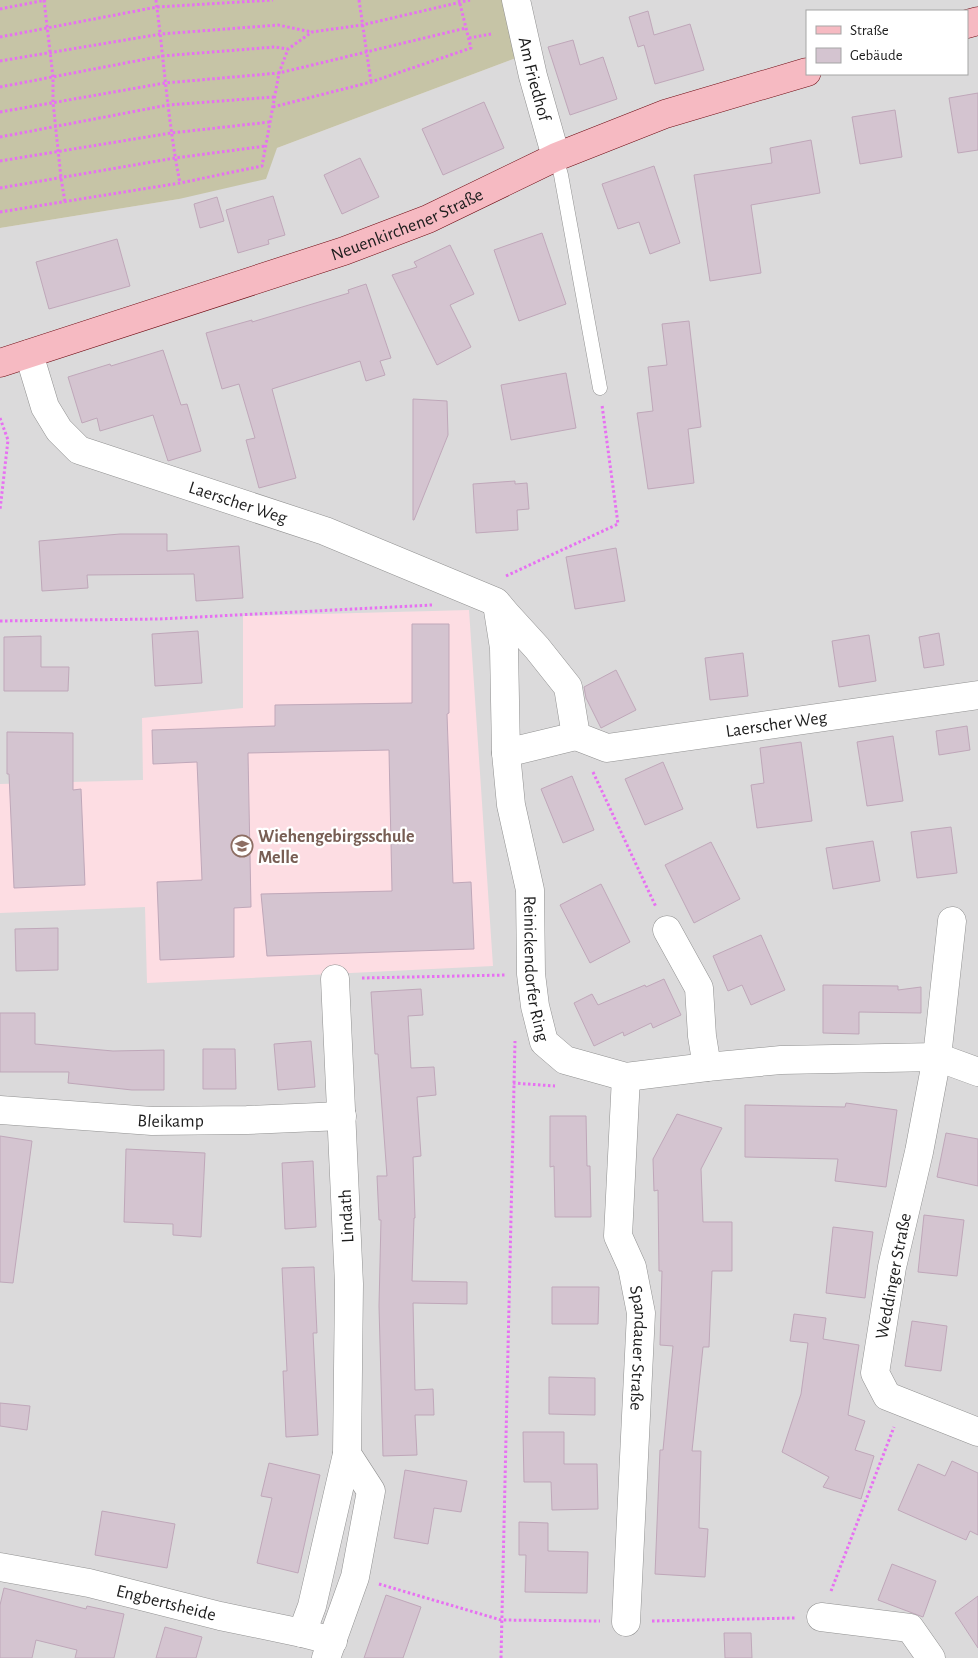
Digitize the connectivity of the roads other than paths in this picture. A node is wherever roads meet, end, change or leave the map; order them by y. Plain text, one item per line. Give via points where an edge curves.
1 (516, 0) edge
2 (806, 72) edge
3 (556, 157) junction
4 (29, 354) junction
5 (0, 363) edge
6 (600, 388) road end
7 (496, 602) junction
8 (978, 695) edge
9 (576, 736) junction
10 (506, 753) junction
11 (952, 921) dead end
12 (667, 930) road end
13 (335, 979) road end
14 (937, 1057) junction
15 (707, 1067) junction
16 (978, 1072) edge
17 (626, 1077) junction
18 (0, 1110) edge
19 (342, 1116) junction
20 (978, 1432) edge
21 (347, 1454) junction
22 (0, 1567) edge
23 (822, 1617) road end
24 (626, 1622) road end
25 (302, 1633) junction
26 (330, 1650) edge
27 (932, 1658) edge

1 - 3 street, Am Friedhof
2 - 3 main road, Neuenkirchener Straße via 665,114
3 - 4 main road, Neuenkirchener Straße via 428,219 363,244
3 - 6 lane
4 - 5 main road, Neuenkirchener Straße
4 - 7 street, Laerscher Weg via 45,407 59,430 79,450 325,531
7 - 9 street, Laerscher Weg via 568,687
7 - 10 street via 504,648
8 - 9 street, Laerscher Weg via 608,748
9 - 10 street
10 - 17 street, Reinickendorfer Ring via 512,804 530,890 532,974 535,1006 544,1042 565,1060
11 - 14 street, Weddinger Straße
12 - 15 street via 699,988
13 - 19 street, Lindath
14 - 15 street, Reinickendorfer Ring via 781,1060
14 - 16 street, Reinickendorfer Ring
14 - 20 street, Weddinger Straße via 892,1267 875,1373 887,1396
15 - 17 street, Reinickendorfer Ring
17 - 24 street, Spandauer Straße via 618,1236 632,1268 640,1313
18 - 19 street, Bleikamp via 152,1121
19 - 21 street, Lindath via 349,1284
21 - 25 street, Lindath via 312,1606
21 - 26 street via 371,1491 355,1577
22 - 25 street, Engbertsheide via 89,1583
23 - 27 street via 910,1628
25 - 26 street, Engbertsheide

